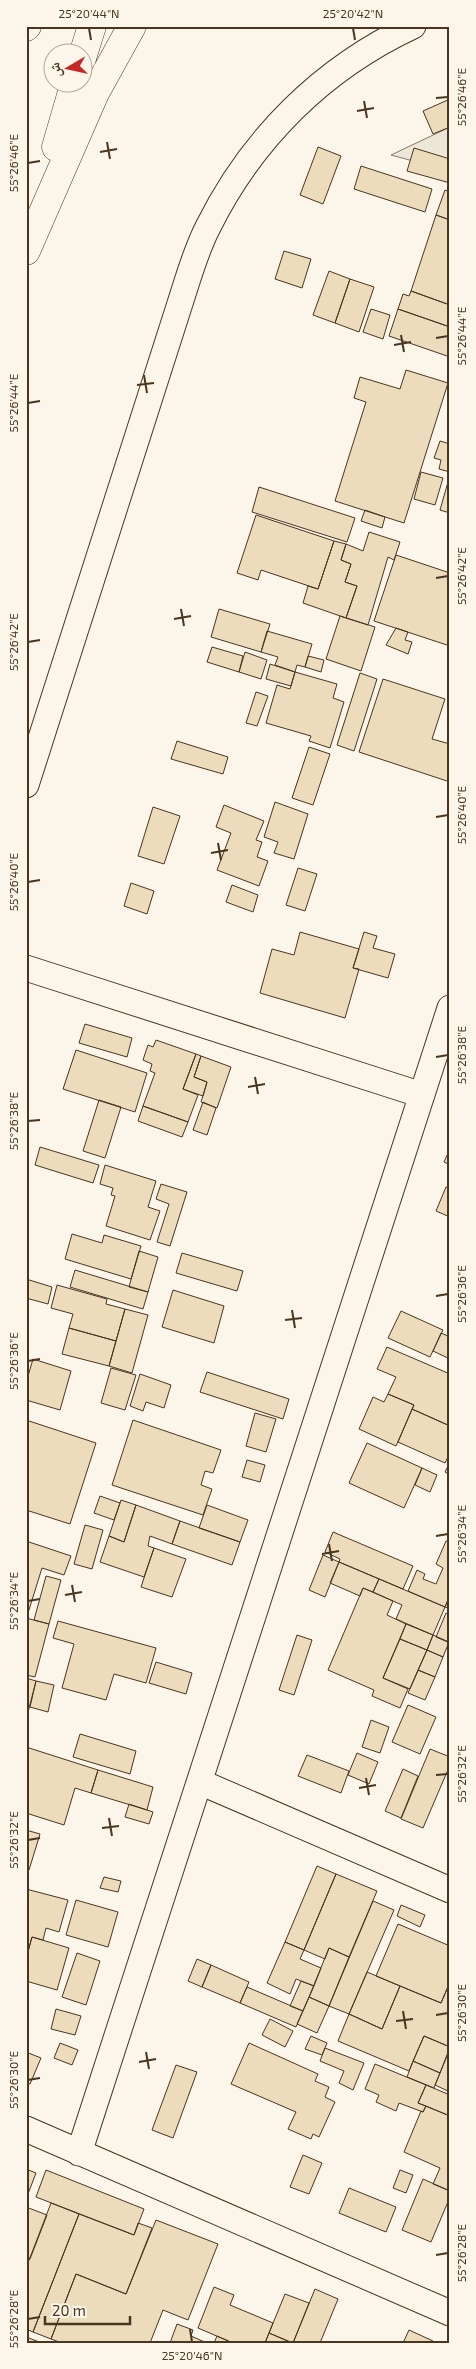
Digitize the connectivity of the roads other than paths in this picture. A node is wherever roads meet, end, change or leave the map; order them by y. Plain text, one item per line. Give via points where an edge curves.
1 (92, 26) edge
2 (132, 26) edge
3 (413, 26) edge
4 (87, 42) edge
5 (72, 92) edge
6 (26, 244) edge
7 (26, 251) edge
8 (26, 785) edge
9 (26, 968) edge
10 (450, 1008) edge
11 (422, 1095) junction
12 (200, 1782) junction
13 (450, 1890) edge
14 (26, 2129) edge
15 (79, 2152) junction
16 (450, 2313) edge

1 - 4 highway
2 - 7 highway via 96,93
3 - 8 street via 364,51 300,102 246,163 207,229 183,294
5 - 6 highway
9 - 11 street
10 - 11 street
11 - 12 street
12 - 13 street
12 - 15 street
14 - 15 street
15 - 16 street

